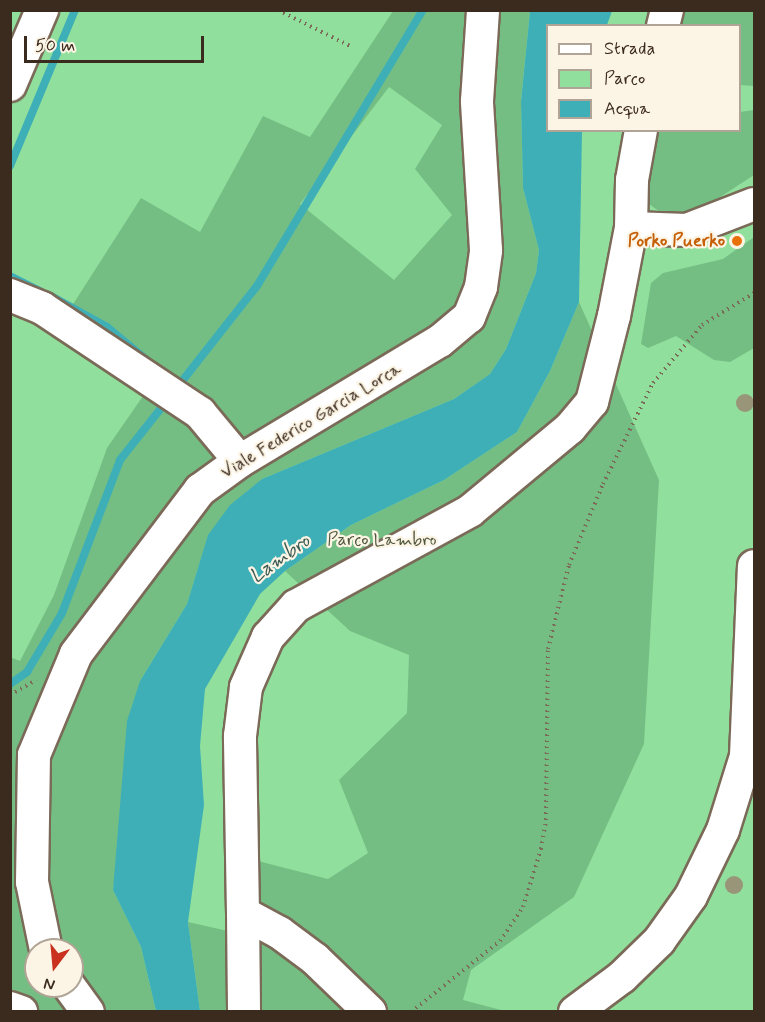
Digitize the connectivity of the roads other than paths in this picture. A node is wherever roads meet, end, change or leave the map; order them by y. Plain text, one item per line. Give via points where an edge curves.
1 (42, 10) edge
2 (483, 10) edge
3 (10, 85) edge
4 (640, 132) edge
5 (754, 204) edge
6 (630, 228) junction
7 (10, 295) edge
8 (240, 461) junction
9 (754, 566) edge
10 (750, 750) edge
11 (243, 913) junction
12 (43, 938) edge
13 (78, 998) edge
14 (10, 1008) edge
15 (21, 1011) edge
16 (88, 1011) edge
17 (244, 1011) edge
18 (370, 1011) edge
19 (575, 1011) edge

1 - 3 street
2 - 8 street, Viale Federico Garcia Lorca via 477,101 486,250 481,287 469,317 440,341 373,384
4 - 6 street
5 - 6 street via 687,230
6 - 11 street via 614,316 592,402 570,428 470,511 427,537 335,581 296,606 268,637 246,687 240,736
7 - 8 street via 42,308 200,413
8 - 12 street, Viale Federico Garcia Lorca via 201,490 76,654 48,716 34,755 31,827 34,908
9 - 10 street
10 - 19 street via 723,830 682,910 632,969
11 - 17 street
11 - 18 street via 315,958
13 - 16 street
14 - 15 street

